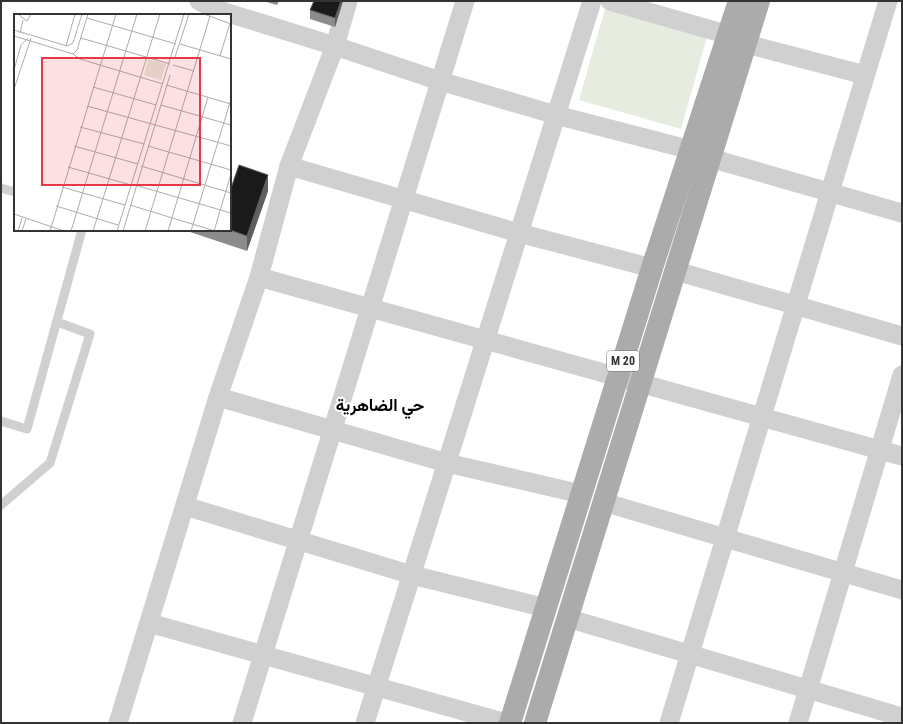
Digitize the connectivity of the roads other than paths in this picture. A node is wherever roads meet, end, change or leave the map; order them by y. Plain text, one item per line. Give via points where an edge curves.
1 (199, 1) edge
2 (348, 1) edge
3 (465, 1) edge
4 (592, 1) edge
5 (610, 1) edge
6 (739, 1) edge
7 (759, 1) edge
8 (888, 1) edge
9 (737, 39) junction
10 (336, 46) junction
11 (865, 76) junction
12 (440, 81) junction
13 (556, 115) junction
14 (700, 154) junction
15 (289, 166) junction
16 (1, 188) edge
17 (14, 192) edge
18 (830, 192) junction
19 (404, 200) junction
20 (902, 213) edge
21 (82, 231) edge
22 (519, 233) junction
23 (652, 268) junction
24 (676, 271) junction
25 (259, 277) junction
26 (795, 305) junction
27 (370, 308) junction
28 (57, 322) junction
29 (902, 336) edge
30 (485, 339) junction
31 (902, 375) edge
32 (618, 376) junction
33 (640, 382) junction
34 (218, 397) junction
35 (761, 416) junction
36 (1, 421) edge
37 (333, 430) junction
38 (880, 450) junction
39 (902, 456) edge
40 (447, 463) junction
41 (581, 494) junction
42 (603, 502) junction
43 (1, 505) edge
44 (185, 506) junction
45 (725, 538) junction
46 (298, 541) junction
47 (843, 572) junction
48 (412, 576) junction
49 (902, 590) edge
50 (546, 608) junction
51 (567, 618) junction
52 (149, 623) junction
53 (689, 654) junction
54 (263, 655) junction
55 (377, 687) junction
56 (808, 689) junction
57 (902, 717) edge
58 (118, 723) edge
59 (242, 723) edge
60 (365, 723) edge
61 (506, 723) edge
62 (510, 723) edge
63 (535, 723) edge
64 (669, 723) edge
65 (798, 723) edge

1 - 10 street via 215,9
2 - 10 street
3 - 12 street
4 - 13 street
5 - 9 street
6 - 9 main road, M 20
7 - 9 main road, M 20
8 - 11 street
9 - 11 street
9 - 14 main road, M 20
10 - 12 street
10 - 15 street
11 - 18 street
12 - 13 street
12 - 19 street
13 - 14 street
13 - 22 street
14 - 18 street
14 - 23 main road, M 20
14 - 24 main road, M 20
15 - 19 street
15 - 25 street
16 - 17 lane
18 - 20 street
18 - 26 street
19 - 22 street
19 - 27 street
21 - 28 lane
22 - 23 street
22 - 30 street
23 - 32 main road, M 20
24 - 26 street
24 - 33 main road, M 20
25 - 27 street
25 - 34 street
26 - 29 street
26 - 35 street
27 - 30 street
27 - 37 street
28 - 36 lane via 27,429
28 - 43 lane via 90,334 50,463
30 - 32 street
30 - 40 street
31 - 38 street
32 - 33 street
32 - 41 main road, M 20
33 - 35 street
33 - 42 main road, M 20
34 - 37 street
34 - 44 street
35 - 38 street
35 - 45 street
37 - 40 street
37 - 46 street
38 - 39 street
38 - 47 street
40 - 41 street
40 - 48 street
41 - 50 main road, M 20
42 - 45 street
42 - 51 main road, M 20
44 - 46 street
44 - 52 street
45 - 47 street
45 - 53 street
46 - 48 street
46 - 54 street
47 - 49 street
47 - 56 street
48 - 50 street
48 - 55 street
50 - 62 main road, M 20
51 - 53 street
51 - 63 main road, M 20
52 - 54 street
52 - 58 street
53 - 56 street
53 - 64 street
54 - 55 street
54 - 59 street
55 - 60 street
55 - 61 street
56 - 57 street
56 - 65 street

